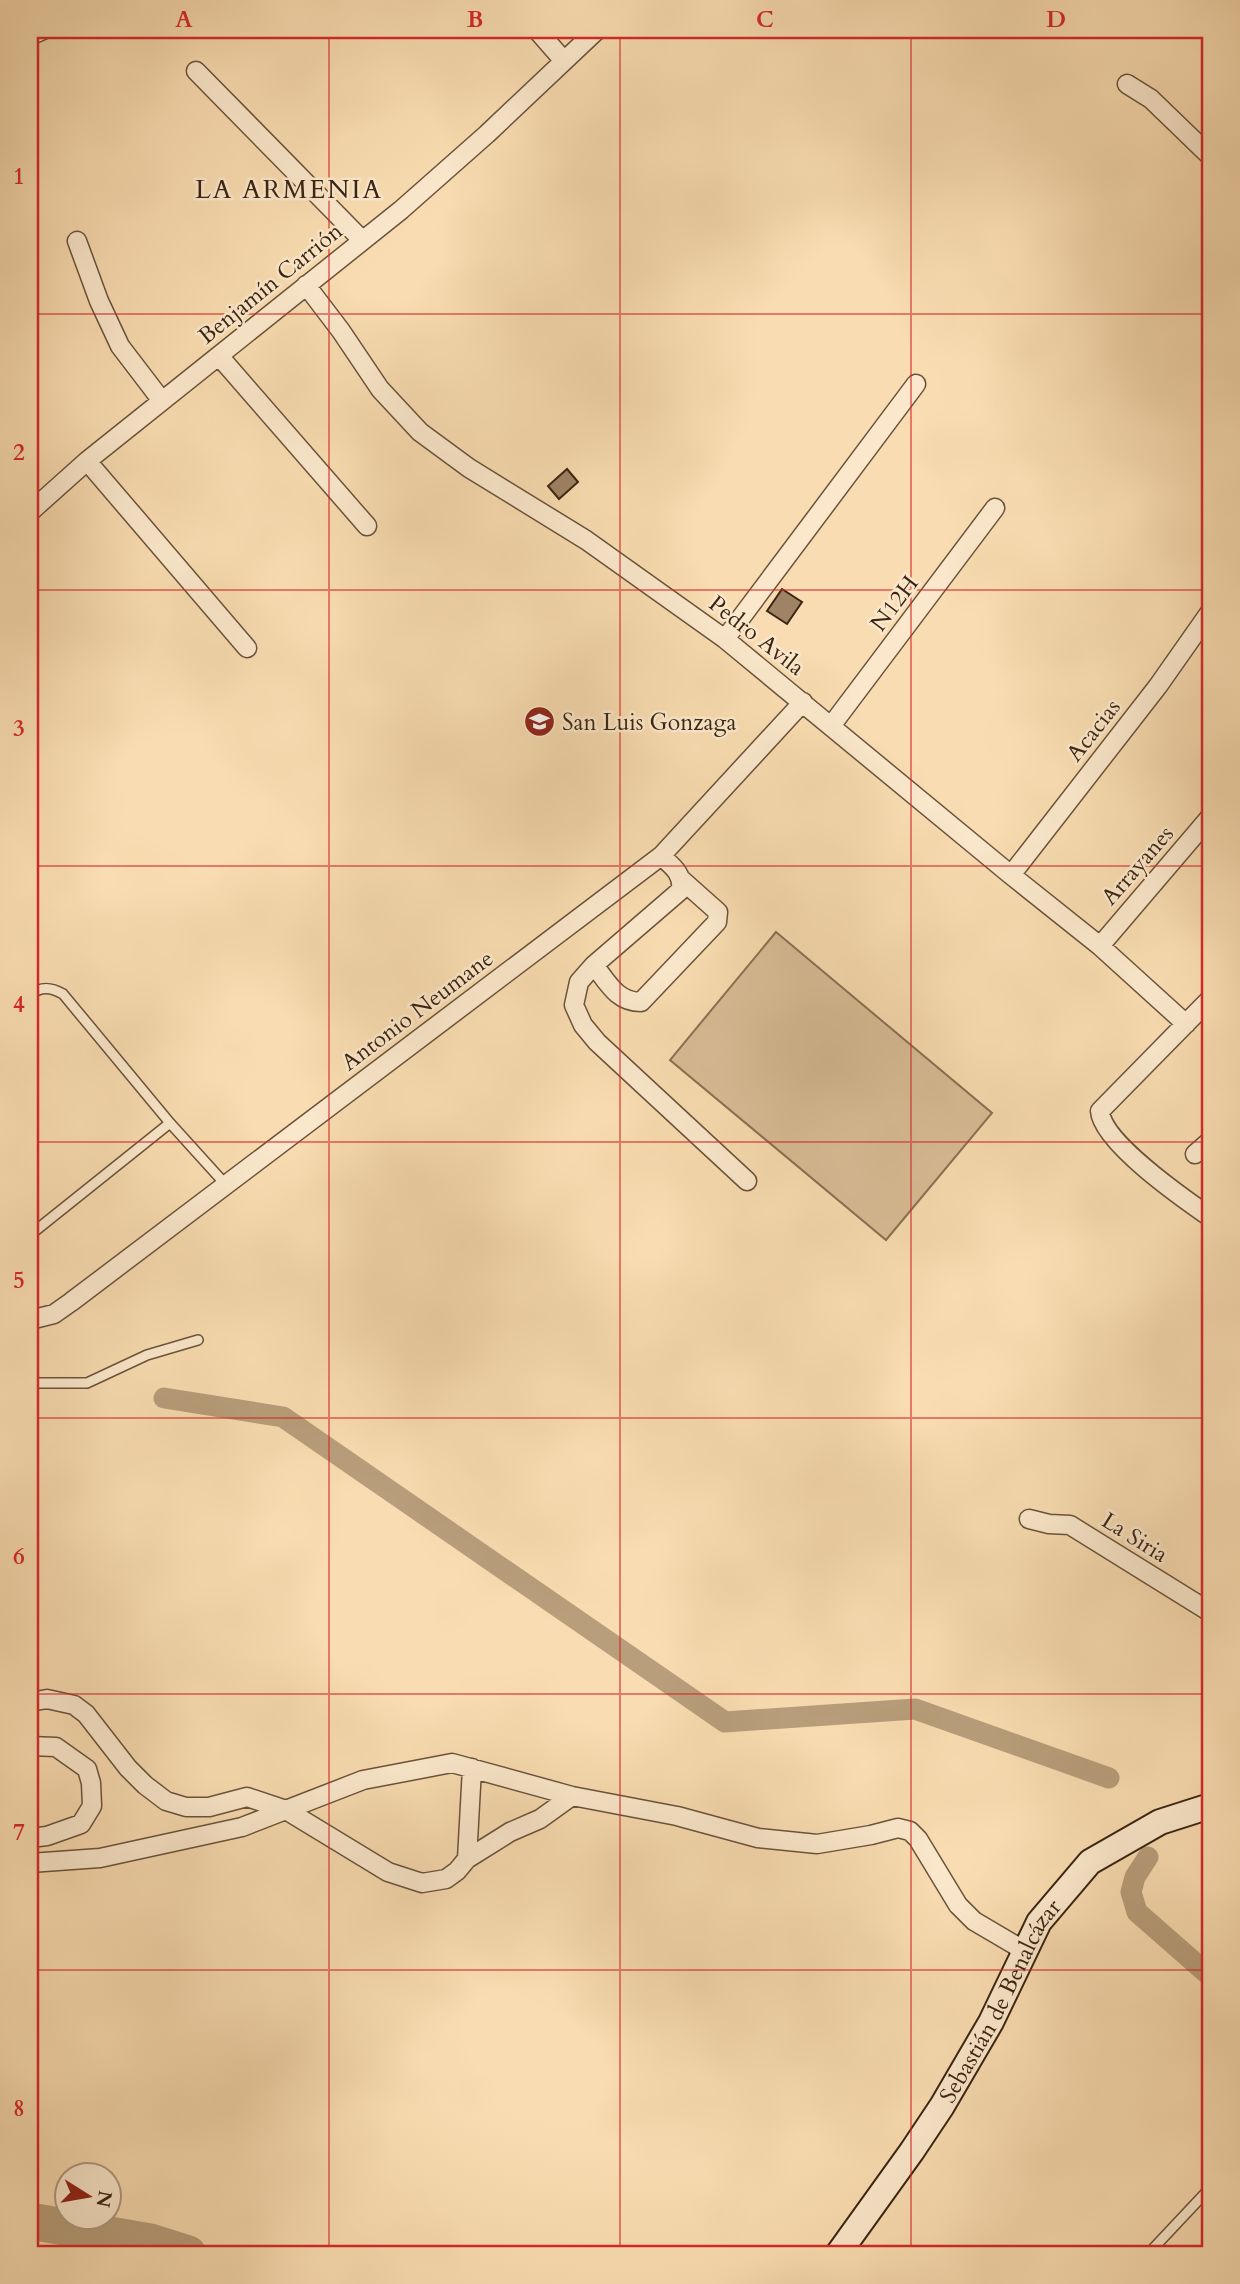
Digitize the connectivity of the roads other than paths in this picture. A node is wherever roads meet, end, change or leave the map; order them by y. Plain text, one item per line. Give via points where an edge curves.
1 (43, 30) edge
2 (537, 30) edge
3 (597, 30) edge
4 (30, 36) edge
5 (564, 61) junction
6 (196, 71) dead end
7 (1127, 84) dead end
8 (1210, 156) edge
9 (362, 240) junction
10 (77, 242) dead end
11 (306, 285) junction
12 (219, 356) junction
13 (916, 384) dead end
14 (162, 401) junction
15 (87, 461) junction
16 (995, 508) dead end
17 (30, 512) edge
18 (367, 526) dead end
19 (1210, 612) edge
20 (725, 639) junction
21 (247, 648) dead end
22 (803, 702) junction
23 (831, 726) junction
24 (1210, 817) edge
25 (661, 856) junction
26 (1011, 875) junction
27 (682, 880) junction
28 (1100, 946) junction
29 (594, 965) junction
30 (30, 995) edge
31 (1210, 999) edge
32 (1186, 1024) junction
33 (170, 1123) junction
34 (1210, 1141) edge
35 (1195, 1154) dead end
36 (747, 1181) dead end
37 (226, 1186) junction
38 (1210, 1217) edge
39 (30, 1234) edge
40 (30, 1320) edge
41 (198, 1340) dead end
42 (30, 1380) edge
43 (1029, 1519) dead end
44 (1210, 1612) edge
45 (30, 1702) edge
46 (30, 1746) edge
47 (472, 1768) junction
48 (572, 1796) junction
49 (1210, 1806) edge
50 (286, 1810) junction
51 (30, 1838) edge
52 (467, 1859) junction
53 (30, 1863) edge
54 (1025, 1951) junction
55 (1210, 2188) edge
56 (838, 2254) edge
57 (1148, 2254) edge

1 - 4 street
2 - 5 street
3 - 5 street, Benjamín Carrión
5 - 9 street, Benjamín Carrión
6 - 9 street
7 - 8 street via 1151,99
9 - 11 street, Benjamín Carrión
10 - 14 street via 120,346
11 - 12 street, Benjamín Carrión
11 - 20 street, Pedro Avila via 380,389 420,432 586,540
12 - 14 street, Benjamín Carrión
12 - 18 street
13 - 20 street
14 - 15 street, Benjamín Carrión
15 - 17 street, Benjamín Carrión
15 - 21 street
16 - 23 street, N12H
19 - 26 street, Acacias
20 - 22 street, Pedro Avila
22 - 23 street, Pedro Avila
22 - 25 street, Antonio Neumane
23 - 26 street, Pedro Avila
24 - 28 street, Arrayanes
25 - 27 street
25 - 37 street, Antonio Neumane
26 - 28 street, Pedro Avila
27 - 29 street via 681,890
27 - 29 street via 718,912 717,922 641,1002 617,996
28 - 32 street, Pedro Avila
29 - 36 street via 579,982 574,1005 583,1025
30 - 33 lane via 47,988 63,994
31 - 32 street
32 - 38 street via 1100,1111 1101,1121 1166,1186
33 - 37 lane
33 - 39 lane
34 - 35 street
37 - 40 street, Antonio Neumane via 54,1314
41 - 42 lane via 147,1355 87,1383
43 - 44 street, La Siria via 1070,1525
45 - 50 street via 47,1699 74,1704 128,1768 166,1801 209,1807 247,1797
46 - 51 street via 56,1746 87,1769 92,1806 81,1824
47 - 48 street
47 - 50 street via 452,1763 363,1780
47 - 52 street
48 - 52 street
48 - 54 street via 677,1816 758,1838 817,1844 898,1828 910,1831 958,1905 974,1921
49 - 54 main road, Sebastián de Benalcázar via 1160,1822 1090,1862 1039,1922
50 - 52 street via 388,1872 422,1883 446,1879
50 - 53 street via 242,1827 100,1858
54 - 56 main road, Sebastián de Benalcázar via 942,2106
55 - 57 lane

